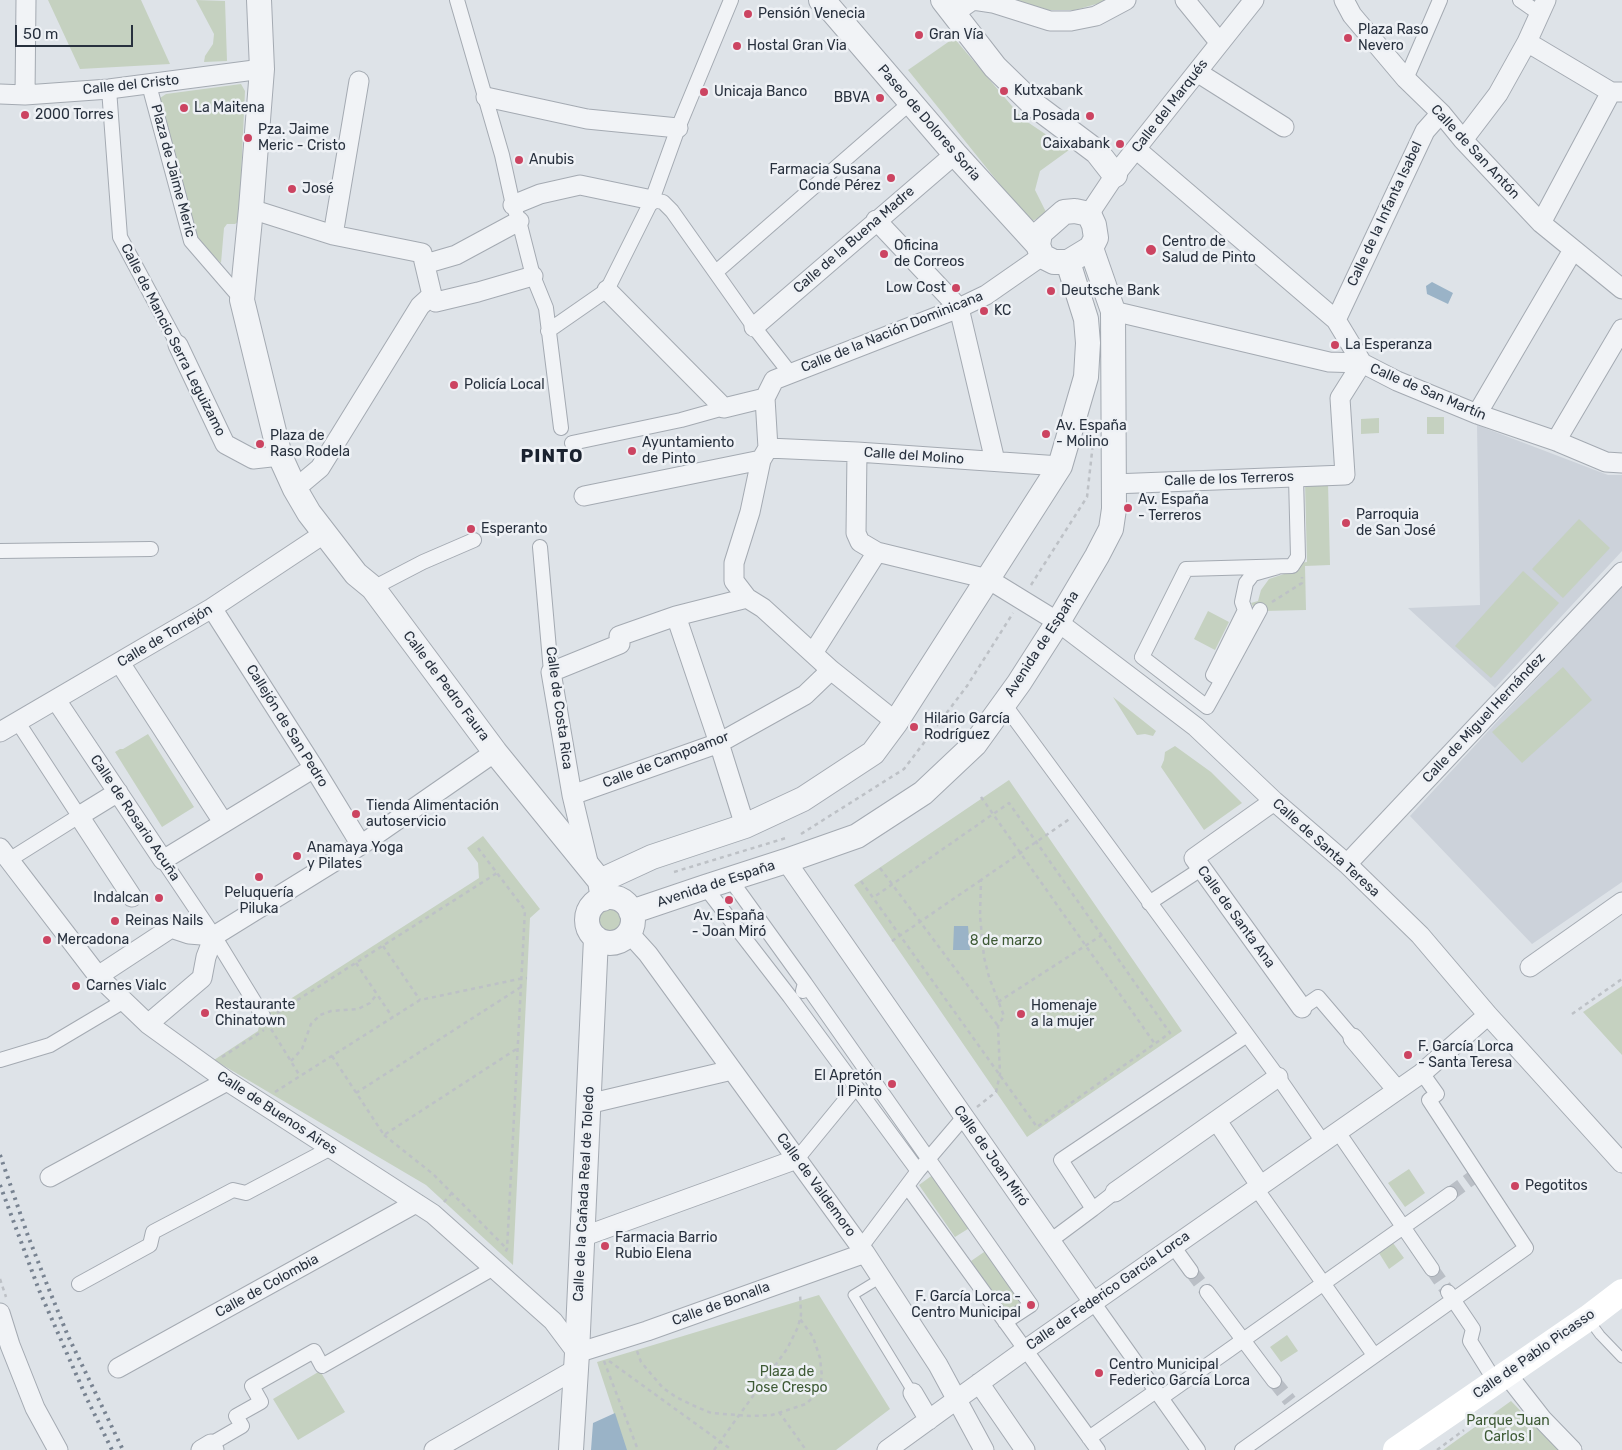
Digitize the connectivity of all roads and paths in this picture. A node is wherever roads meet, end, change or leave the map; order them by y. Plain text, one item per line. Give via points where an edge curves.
1 (26, 0) edge
2 (259, 0) edge
3 (457, 0) edge
4 (731, 0) edge
5 (821, 0) edge
6 (1126, 0) edge
7 (1185, 0) edge
8 (1254, 0) edge
9 (1344, 0) edge
10 (1440, 0) edge
11 (1520, 0) edge
12 (948, 7) edge
13 (1543, 7) edge
14 (1528, 42) junction
15 (1220, 44) junction
16 (262, 70) junction
17 (1197, 72) junction
18 (1406, 79) junction
19 (358, 81) dead end
20 (149, 84) junction
21 (109, 89) junction
22 (1617, 92) edge
23 (0, 94) edge
24 (25, 95) junction
25 (486, 96) junction
26 (910, 103) junction
27 (1441, 113) junction
28 (1284, 127) dead end
29 (678, 128) junction
30 (1463, 140) junction
31 (1136, 149) junction
32 (955, 154) junction
33 (1115, 175) junction
34 (652, 200) junction
35 (251, 209) junction
36 (516, 213) junction
37 (1089, 214) junction
38 (876, 220) junction
39 (1541, 223) junction
40 (333, 235) junction
41 (1091, 248) junction
42 (1040, 250) junction
43 (1573, 250) junction
44 (423, 258) junction
45 (1068, 262) junction
46 (716, 272) junction
47 (533, 276) junction
48 (1622, 289) edge
49 (608, 290) junction
50 (434, 298) junction
51 (242, 300) junction
52 (959, 308) junction
53 (1114, 310) junction
54 (1336, 320) junction
55 (754, 327) junction
56 (1622, 329) edge
57 (548, 331) junction
58 (178, 345) joint
59 (1362, 362) junction
60 (790, 374) junction
61 (765, 398) junction
62 (724, 408) junction
63 (1477, 414) junction
64 (562, 428) dead end
65 (1556, 441) junction
66 (572, 443) dead end
67 (857, 452) junction
68 (764, 454) junction
69 (280, 456) junction
70 (995, 461) junction
71 (1622, 463) edge
72 (1060, 466) junction
73 (1296, 477) junction
74 (1113, 484) junction
75 (295, 490) junction
76 (584, 496) dead end
77 (325, 533) junction
78 (474, 540) dead end
79 (540, 547) dead end
80 (152, 549) dead end
81 (0, 550) edge
82 (877, 552) junction
83 (1300, 560) junction
84 (1278, 567) junction
85 (1622, 572) edge
86 (988, 579) junction
87 (373, 588) junction
88 (747, 598) junction
89 (212, 608) junction
90 (1260, 610) joint
91 (676, 616) junction
92 (1058, 622) junction
93 (812, 653) junction
94 (120, 663) junction
95 (831, 670) junction
96 (552, 672) junction
97 (1222, 680) junction
98 (56, 700) junction
99 (1004, 704) junction
100 (17, 721) junction
101 (896, 722) junction
102 (0, 732) edge
103 (719, 742) junction
104 (495, 752) junction
105 (314, 768) junction
106 (118, 792) junction
107 (572, 795) junction
108 (981, 797) dead end
109 (1274, 801) junction
110 (1082, 810) junction
111 (992, 814) junction
112 (79, 816) junction
113 (223, 822) junction
114 (745, 826) junction
115 (1036, 841) junction
116 (361, 845) junction
117 (478, 848) dead end
118 (1020, 853) junction
119 (5, 854) edge
120 (163, 860) junction
121 (786, 861) junction
122 (1347, 864) junction
123 (880, 868) dead end
124 (1201, 869) junction
125 (497, 873) junction
126 (730, 879) junction
127 (981, 880) junction
128 (861, 881) dead end
129 (597, 882) junction
130 (892, 884) junction
131 (704, 887) junction
132 (132, 897) dead end
133 (874, 897) junction
134 (1622, 902) edge
135 (1149, 903) junction
136 (920, 921) junction
137 (630, 923) junction
138 (901, 935) junction
139 (1102, 935) junction
140 (214, 936) junction
141 (596, 938) junction
142 (892, 941) dead end
143 (383, 946) junction
144 (1085, 946) junction
145 (356, 963) junction
146 (1530, 967) dead end
147 (98, 976) junction
148 (527, 978) dead end
149 (522, 979) junction
150 (1622, 980) edge
151 (805, 983) junction
152 (521, 986) junction
153 (377, 994) junction
154 (420, 1000) junction
155 (124, 1001) junction
156 (998, 1002) junction
157 (798, 1008) junction
158 (1302, 1008) joint
159 (1572, 1014) dead end
160 (1488, 1015) junction
161 (268, 1016) joint
162 (393, 1018) junction
163 (148, 1024) junction
164 (998, 1026) junction
165 (1247, 1035) junction
166 (1353, 1038) joint
167 (1154, 1044) junction
168 (518, 1048) junction
169 (332, 1056) junction
170 (0, 1060) edge
171 (291, 1061) junction
172 (207, 1067) junction
173 (732, 1070) junction
174 (1422, 1072) junction
175 (1000, 1074) junction
176 (300, 1076) junction
177 (1278, 1077) junction
178 (227, 1081) junction
179 (856, 1087) junction
180 (1397, 1090) junction
181 (356, 1093) junction
182 (260, 1102) junction
183 (588, 1104) junction
184 (964, 1117) junction
185 (1217, 1121) junction
186 (384, 1136) junction
187 (1330, 1137) junction
188 (331, 1148) junction
189 (797, 1159) junction
190 (928, 1159) junction
191 (1622, 1163) edge
192 (918, 1171) junction
193 (50, 1177) dead end
194 (907, 1186) junction
195 (1258, 1187) junction
196 (1116, 1192) joint
197 (1450, 1194) tunnel mouth
198 (416, 1203) junction
199 (1093, 1209) junction
200 (1403, 1227) junction
201 (582, 1237) junction
202 (1050, 1241) junction
203 (1173, 1246) junction
204 (507, 1249) junction
205 (863, 1250) junction
206 (492, 1269) junction
207 (1432, 1269) tunnel mouth
208 (1191, 1272) tunnel mouth
209 (800, 1276) junction
210 (881, 1278) junction
211 (1323, 1283) junction
212 (78, 1284) dead end
213 (1207, 1292) tunnel mouth
214 (1622, 1292) edge
215 (1450, 1296) junction
216 (1093, 1302) junction
217 (0, 1313) edge
218 (1588, 1318) junction
219 (800, 1319) junction
220 (1005, 1322) junction
221 (631, 1336) junction
222 (1243, 1340) junction
223 (1025, 1350) junction
224 (1374, 1356) junction
225 (1622, 1358) edge
226 (576, 1361) junction
227 (118, 1368) dead end
228 (1501, 1377) junction
229 (1274, 1381) tunnel mouth
230 (979, 1383) junction
231 (913, 1393) joint
232 (1158, 1394) junction
233 (958, 1400) junction
234 (779, 1412) junction
235 (739, 1415) junction
236 (929, 1420) junction
237 (1089, 1438) junction
238 (720, 1442) junction
239 (208, 1448) edge
240 (1192, 1448) edge
241 (58, 1450) edge
242 (434, 1450) edge
243 (571, 1450) edge
244 (638, 1450) edge
245 (714, 1450) edge
246 (732, 1450) edge
247 (806, 1450) edge
248 (887, 1450) edge
249 (984, 1450) edge
250 (1025, 1450) edge
251 (1098, 1450) edge
252 (1242, 1450) edge
253 (1396, 1450) edge
254 (1572, 1450) edge

1 - 24 street
2 - 16 street
3 - 25 street
4 - 29 street
5 - 26 street, Paseo de Dolores Soria
6 - 12 street via 1096,16 1071,21 1050,21 973,0
7 - 15 street
8 - 15 street, Calle del Marqués
9 - 18 street, Calle de San Antón via 1352,15
10 - 18 street
11 - 13 street
12 - 33 street via 995,67 1033,104 1097,152
13 - 14 street
14 - 22 street
14 - 30 street via 1498,94
15 - 17 street, Calle del Marqués
16 - 20 street, Calle del Cristo
16 - 35 street
17 - 28 street
17 - 31 street, Calle del Marqués
18 - 27 street, Calle de San Antón
19 - 40 street
20 - 21 street, Calle del Cristo
20 - 51 street, Plaza de Jaime Meric via 191,241
21 - 24 street, Calle del Cristo
21 - 58 street, Calle de Mancio Serra Leguizamo via 120,237
22 - 39 street
23 - 24 street, Calle del Cristo
25 - 29 street via 587,119
25 - 36 street
26 - 32 street, Paseo de Dolores Soria
26 - 46 street
27 - 30 street, Calle de San Antón
27 - 54 street, Calle de la Infanta Isabel via 1425,131
29 - 34 street
30 - 39 street, Calle de San Antón
31 - 33 street, Calle del Marqués
31 - 54 street
32 - 38 street, Calle de la Buena Madre
32 - 42 street, Paseo de Dolores Soria
33 - 37 street, Calle del Marqués
34 - 36 street via 580,185 540,194
34 - 46 street via 664,202
34 - 49 street
35 - 40 street
35 - 51 street, Calle de Pedro Faura
36 - 44 street via 456,255
36 - 47 street
37 - 41 street via 1096,238
37 - 42 street via 1064,212 1040,232
38 - 52 street
38 - 55 street, Calle de la Buena Madre
39 - 43 street, Calle de San Antón
40 - 44 street
41 - 45 street
41 - 53 street, Avenida de España
42 - 45 street via 1054,262
42 - 52 street, Calle de la Nación Dominicana via 986,295
43 - 48 street, Calle de San Antón
43 - 63 street
44 - 50 street
45 - 72 street via 1086,319 1088,342 1086,377
46 - 55 street
47 - 50 street via 478,292
47 - 57 street via 546,308
49 - 57 street
49 - 62 street
50 - 75 street via 420,306 320,468
51 - 69 street, Calle de Pedro Faura
52 - 60 street, Calle de la Nación Dominicana
52 - 70 street
53 - 59 street, Calle de San Martín via 1329,362
53 - 74 street, Avenida de España
54 - 59 street
55 - 60 street
56 - 65 street
57 - 64 street
58 - 69 street, Calle de Mancio Serra Leguizamo via 225,444 253,459
59 - 63 street, Calle de San Martín via 1397,381
59 - 73 street, Calle de los Terreros via 1340,398 1345,475
60 - 61 street, Calle de la Nación Dominicana via 774,380
61 - 62 street
61 - 68 street
62 - 66 street
63 - 65 street, Calle de San Martín
65 - 71 street, Calle de San Martín via 1606,462
67 - 68 street, Calle del Molino
67 - 70 street, Calle del Molino
67 - 82 street via 856,533 860,542
68 - 76 street, Calle del Molino
68 - 88 street via 734,563 734,581
69 - 75 street, Calle de Pedro Faura
70 - 72 street, Calle del Molino
72 - 86 street
73 - 74 street, Calle de los Terreros
73 - 83 street
74 - 92 street, Avenida de España via 1111,529
75 - 77 street, Calle de Pedro Faura
77 - 87 street, Calle de Pedro Faura via 356,574
77 - 89 street, Calle de Torrejón
78 - 87 street
79 - 96 street, Calle de Costa Rica
80 - 81 street
82 - 86 street, Calle de Santa Teresa
82 - 93 street
83 - 84 street via 1292,566
83 - 90 path via 1302,583
84 - 97 street via 1253,574 1246,583 1242,602 1245,610 1213,675
84 - 97 street via 1186,569 1142,657 1207,707
85 - 122 street, Calle de Miguel Hernández
86 - 92 street, Calle de Santa Teresa
86 - 101 street
87 - 104 street, Calle de Pedro Faura
88 - 91 street
88 - 93 street via 763,608
89 - 94 street, Calle de Torrejón
89 - 105 street, Callejón de San Pedro
90 - 97 street
91 - 96 street via 619,636 620,644
91 - 103 street
92 - 99 street, Avenida de España
92 - 109 street, Calle de Santa Teresa via 1196,727
93 - 95 street
94 - 98 street, Calle de Torrejón
94 - 113 street
95 - 101 street
95 - 103 street, Calle de Campoamor via 805,695
96 - 107 street, Calle de Costa Rica
98 - 100 street, Calle de Torrejón
98 - 106 street, Calle de Rosario Acuña
99 - 110 street
99 - 121 street, Avenida de España via 975,744 923,793 857,836
100 - 102 street, Calle de Torrejón
100 - 112 street
101 - 114 street via 873,753 803,800
103 - 107 street, Calle de Campoamor
103 - 114 street
104 - 116 street
104 - 129 street, Calle de Pedro Faura
105 - 113 street
105 - 116 street, Callejón de San Pedro
106 - 112 street
106 - 120 street, Calle de Rosario Acuña
107 - 129 street, Calle de Costa Rica
108 - 111 path
109 - 122 street, Calle de Santa Teresa
109 - 124 street, Calle de Santa Ana via 1194,858
110 - 115 path
110 - 135 street
111 - 115 path via 1009,803
111 - 118 path
111 - 130 path
112 - 119 street
112 - 132 street
113 - 120 street
114 - 129 street via 652,857
115 - 118 path
115 - 139 path
116 - 140 street
117 - 125 path
118 - 127 path
118 - 144 path
119 - 147 street, Calle de Buenos Aires
120 - 140 street, Calle de Rosario Acuña
121 - 126 street, Avenida de España
121 - 184 street, Calle de Joan Miró
122 - 160 street, Calle de Santa Teresa via 1420,935
123 - 130 path
124 - 135 street
124 - 158 street, Calle de Santa Ana
125 - 143 path
125 - 149 path via 525,910
126 - 131 street, Avenida de España
126 - 151 street
127 - 136 path
127 - 156 path via 981,938 988,977
128 - 133 path
129 - 137 street via 611,898 627,905
129 - 141 street via 587,921
130 - 133 path
130 - 136 path
131 - 137 street, Avenida de España
131 - 157 street
133 - 138 path
134 - 146 street
135 - 165 street
136 - 138 path
136 - 164 path
137 - 141 street, Avenida de España via 623,939 602,942
137 - 173 street, Calle de Valdemoro via 648,954
138 - 142 path
138 - 175 path
139 - 144 path
139 - 167 path via 1170,1033
140 - 147 street via 189,934 171,928
140 - 161 street, Calle de Rosario Acuña
140 - 163 street via 202,978
141 - 183 street, Calle de la Cañada Real de Toledo
143 - 145 path
143 - 154 path
144 - 156 path
144 - 167 path
145 - 153 path
145 - 161 path
147 - 155 street, Calle de Buenos Aires
148 - 149 path
149 - 152 path
149 - 154 path
150 - 159 path
151 - 157 street
151 - 190 street
152 - 168 path
152 - 181 path
153 - 162 path
153 - 171 path via 370,1003 358,1009 320,1015 311,1024 302,1049
154 - 162 path
155 - 163 street, Calle de Buenos Aires
155 - 170 street via 50,1045
156 - 164 path via 1004,1016
157 - 179 street
158 - 166 street via 1318,997
160 - 174 street, Calle de Federico García Lorca
160 - 191 street, Calle de Santa Teresa
162 - 169 path
163 - 172 street, Calle de Buenos Aires
164 - 175 path
165 - 177 street
165 - 199 street via 1061,1160
166 - 180 street
167 - 175 path via 1037,1127
168 - 186 path
168 - 204 path
169 - 176 path
169 - 181 path
171 - 172 path via 270,1027
171 - 176 path
172 - 178 street, Calle de Buenos Aires
173 - 183 street
173 - 189 street, Calle de Valdemoro
174 - 180 street, Calle de Federico García Lorca
174 - 215 street via 1437,1094 1429,1100 1475,1176 1526,1248
175 - 184 path via 996,1092
176 - 182 path
177 - 185 street
177 - 187 street
178 - 182 street, Calle de Buenos Aires
178 - 193 street
179 - 189 street
179 - 192 street
180 - 187 street, Calle de Federico García Lorca
181 - 186 path
182 - 188 street, Calle de Buenos Aires
183 - 201 street, Calle de la Cañada Real de Toledo
184 - 190 street
184 - 202 street, Calle de Joan Miró
185 - 195 street
185 - 196 street
186 - 204 path via 433,1174
187 - 195 street, Calle de Federico García Lorca
187 - 200 street
188 - 198 street, Calle de Buenos Aires
188 - 212 street via 246,1194 233,1190 154,1232 150,1245
189 - 201 street
189 - 205 street, Calle de Valdemoro
190 - 192 street
190 - 220 street via 1031,1304
192 - 194 street
194 - 205 street
194 - 220 street
195 - 203 street, Calle de Federico García Lorca
195 - 211 street
196 - 199 street
197 - 200 street
198 - 206 street, Calle de Buenos Aires via 433,1214
198 - 227 street, Calle de Colombia
199 - 202 street
200 - 207 street
200 - 211 street
201 - 226 street, Calle de la Cañada Real de Toledo
202 - 216 street, Calle de Joan Miró
203 - 208 street
203 - 216 street, Calle de Federico García Lorca
204 - 206 path
205 - 209 street, Calle de Bonalla
205 - 210 street, Calle de Valdemoro
206 - 226 street, Calle de Buenos Aires via 553,1321
206 - 239 street via 322,1366 314,1350 252,1386 261,1402 236,1416 242,1426
209 - 219 path
209 - 221 street, Calle de Bonalla
210 - 231 lane via 853,1295
210 - 233 street, Calle de Valdemoro
211 - 222 street
211 - 224 street
213 - 222 street
214 - 218 main road, Calle de Pablo Picasso
215 - 224 street
215 - 228 street via 1473,1329 1470,1341
216 - 223 street, Calle de Federico García Lorca
216 - 232 street, Calle de Joan Miró
217 - 241 street via 35,1408
218 - 225 lane
218 - 228 main road, Calle de Pablo Picasso
219 - 234 path via 813,1337 822,1376 817,1393 806,1404
219 - 235 path via 787,1349
220 - 223 street
221 - 226 street, Calle de Bonalla
221 - 235 path via 641,1362 676,1397 711,1413
222 - 229 street
222 - 232 street
223 - 230 street, Calle de Federico García Lorca
223 - 237 street
224 - 252 street via 1293,1406
226 - 242 street, Calle de Bonalla
226 - 243 street, Calle de la Cañada Real de Toledo
228 - 253 main road, Calle de Pablo Picasso
228 - 254 street
230 - 233 street, Calle de Federico García Lorca
230 - 250 street
231 - 236 street
232 - 237 street
232 - 240 street, Calle de Joan Miró
233 - 236 street, Calle de Federico García Lorca
233 - 249 street, Calle de Valdemoro
234 - 235 path
234 - 247 path
235 - 238 path
236 - 248 street, Calle de Federico García Lorca
237 - 251 street
238 - 244 path via 602,1356
238 - 245 path
238 - 246 path

